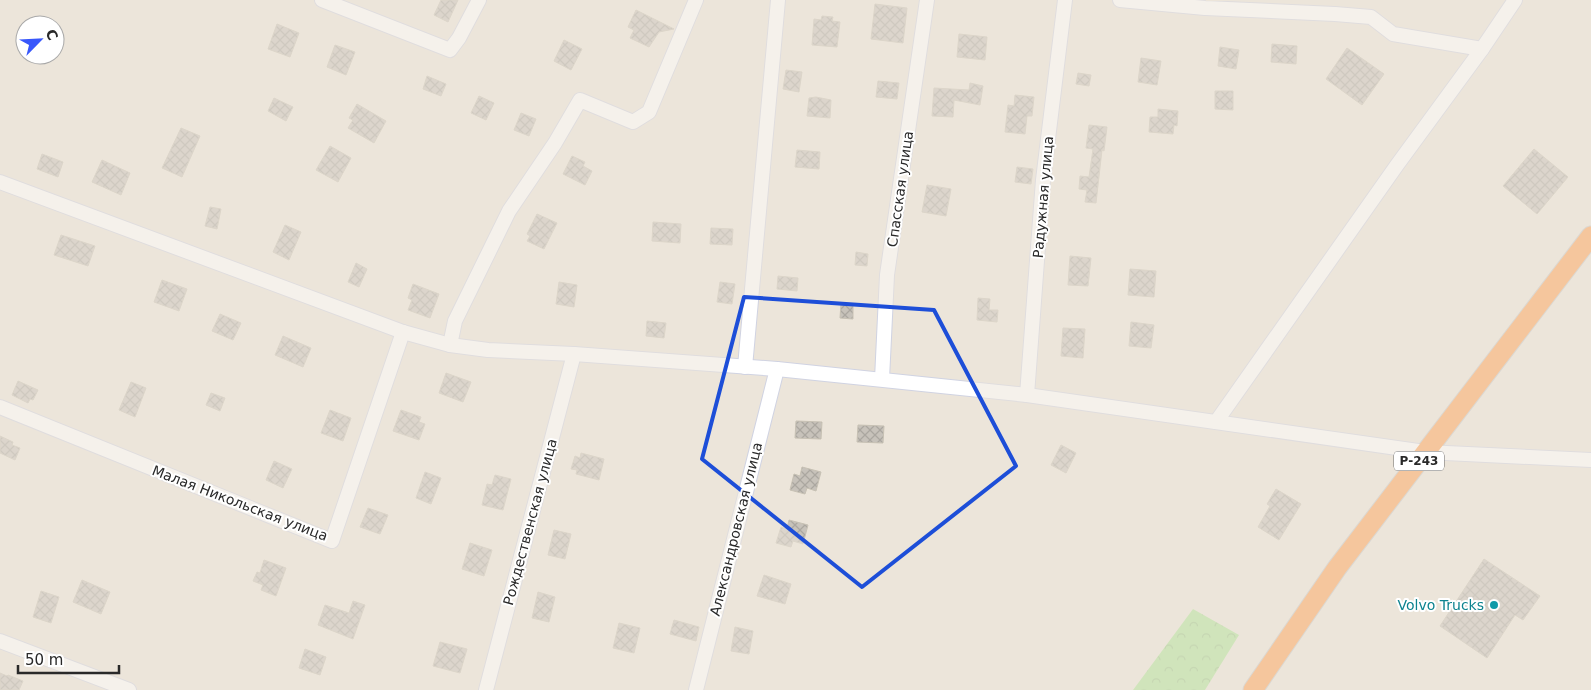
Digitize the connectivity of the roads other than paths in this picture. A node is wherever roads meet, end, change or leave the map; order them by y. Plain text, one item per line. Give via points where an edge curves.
1 (322, 0) edge
2 (479, 0) edge
3 (696, 0) edge
4 (778, 0) edge
5 (927, 0) edge
6 (1065, 0) edge
7 (1120, 0) edge
8 (1514, 0) edge
9 (1482, 49) junction
10 (0, 182) edge
11 (1591, 236) edge
12 (403, 332) junction
13 (450, 344) junction
14 (574, 354) junction
15 (745, 366) junction
16 (777, 369) junction
17 (882, 379) junction
18 (1027, 395) junction
19 (0, 407) edge
20 (1216, 422) junction
21 (1425, 452) junction
22 (1591, 460) edge
23 (0, 641) edge
24 (129, 690) edge
25 (486, 690) edge
26 (696, 690) edge
27 (1253, 690) edge

1 - 2 street via 450,50
3 - 13 street via 648,112 633,122 580,100 509,212 455,321
4 - 15 street
5 - 17 street, Спасская улица via 887,275
6 - 18 street, Радужная улица via 1043,180
7 - 9 street via 1370,17 1393,34
8 - 9 street
9 - 20 street
10 - 12 street
11 - 21 highway, Р-243
12 - 13 street
12 - 19 street, Малая Никольская улица via 332,541
13 - 14 street via 488,350
14 - 15 street
14 - 25 street, Рождественская улица
15 - 16 street
16 - 17 street
16 - 26 street, Александровская улица
17 - 18 street
18 - 20 street
20 - 21 street
21 - 22 street
21 - 27 highway, Р-243 via 1337,568
23 - 24 street

